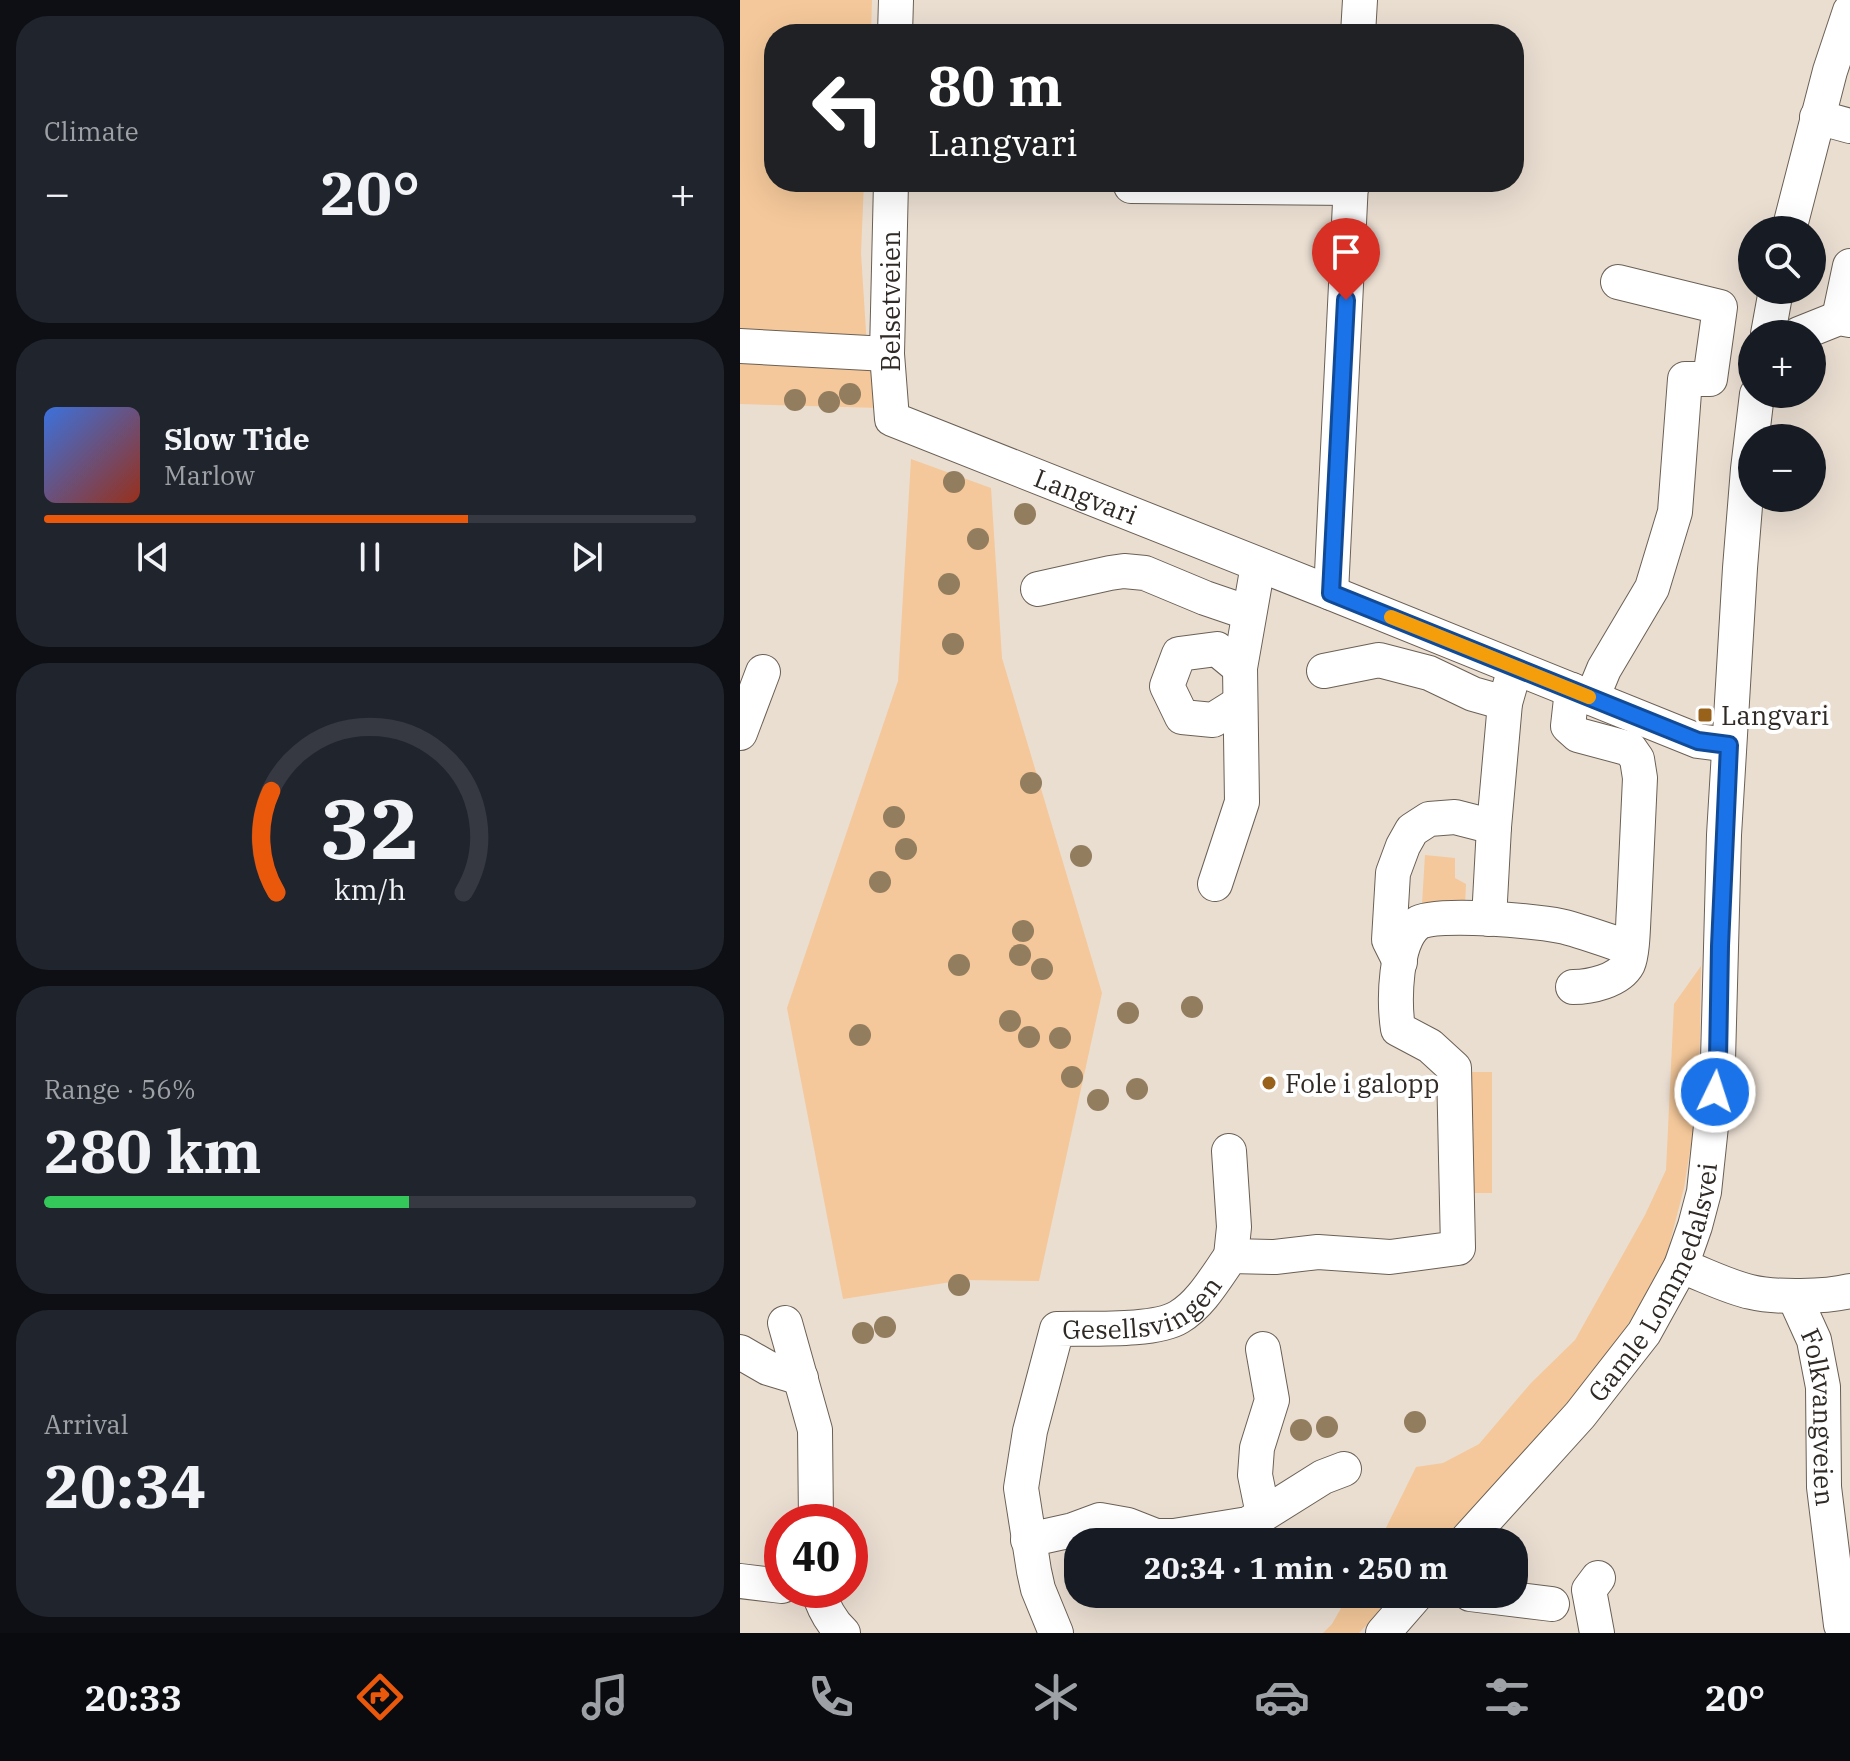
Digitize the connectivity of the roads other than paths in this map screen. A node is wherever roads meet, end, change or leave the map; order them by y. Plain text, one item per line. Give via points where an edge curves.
1 (896, 0) edge
2 (1360, 0) edge
3 (895, 24) edge
4 (1359, 24) edge
5 (1848, 24) edge
6 (1817, 117) junction
7 (1850, 126) edge
8 (891, 192) edge
9 (1351, 192) edge
10 (1792, 216) edge
11 (1850, 266) edge
12 (1618, 282) dead end
13 (1844, 319) edge
14 (740, 346) edge
15 (887, 354) junction
16 (1755, 408) edge
17 (892, 419) joint
18 (1258, 565) junction
19 (1038, 589) dead end
20 (1331, 593) junction
21 (1249, 613) junction
22 (1240, 668) junction
23 (1515, 668) junction
24 (1324, 671) dead end
25 (763, 672) dead end
26 (1582, 694) junction
27 (1240, 703) junction
28 (1505, 703) junction
29 (740, 733) edge
30 (1729, 745) junction
31 (1494, 827) junction
32 (1215, 884) dead end
33 (1489, 919) junction
34 (1630, 948) junction
35 (1400, 962) junction
36 (1573, 987) dead end
37 (1229, 1151) dead end
38 (1231, 1256) junction
39 (1681, 1266) junction
40 (1850, 1291) edge
41 (1794, 1296) junction
42 (785, 1323) dead end
43 (1263, 1349) dead end
44 (740, 1352) edge
45 (801, 1378) junction
46 (1344, 1469) dead end
47 (816, 1504) edge
48 (1263, 1514) junction
49 (1478, 1528) edge
50 (1028, 1540) junction
51 (1840, 1554) edge
52 (1598, 1578) dead end
53 (740, 1581) edge
54 (764, 1584) edge
55 (1528, 1601) edge
56 (1552, 1604) dead end
57 (824, 1608) edge
58 (1405, 1608) edge
59 (1850, 1627) edge
60 (843, 1633) edge
61 (1056, 1633) edge
62 (1383, 1633) edge
63 (1597, 1633) edge

1 - 3 street
2 - 4 street
5 - 6 street
6 - 7 street
6 - 10 street
8 - 15 street, Belsetveien
9 - 20 street
11 - 13 street
12 - 26 street via 1720,307 1710,379 1685,379 1675,512 1652,588 1626,636
14 - 15 street
15 - 17 street, Belsetveien
16 - 30 street, Gamle Lommedalsvei
17 - 18 street, Langvari
18 - 20 street, Langvari
18 - 21 street
19 - 21 street via 1110,573 1145,573
20 - 23 street, Langvari
21 - 22 street
22 - 27 street
22 - 27 street via 1217,649 1179,654 1167,686 1182,717 1213,720
23 - 26 street, Langvari
23 - 28 street
24 - 28 street via 1379,660
25 - 29 street
26 - 30 street, Langvari via 1698,741
26 - 34 street via 1568,726 1578,735 1630,749 1637,759
27 - 32 street via 1242,802
28 - 31 street
30 - 39 street, Gamle Lommedalsvei via 1718,1060 1704,1192
31 - 33 street
31 - 35 street via 1455,817 1429,819 1412,830 1393,873 1389,940
33 - 34 street via 1563,926
33 - 35 street via 1426,919 1415,925 1404,943
34 - 36 street via 1628,964 1618,974 1590,987
35 - 38 street, Gesellsvingen via 1398,1029 1430,1046 1454,1068 1458,1248 1390,1257 1318,1252
37 - 38 street, Gesellsvingen
38 - 50 street, Gesellsvingen via 1196,1304 1159,1326 1057,1329 1021,1488
39 - 41 street, Folkvangveien via 1752,1293
39 - 49 street, Gamle Lommedalsvei via 1616,1371
40 - 41 street, Folkvangveien
41 - 51 street, Folkvangveien via 1814,1340 1823,1387 1824,1487
42 - 45 street
43 - 48 street via 1272,1400 1257,1448 1255,1475
44 - 45 street
45 - 47 street via 815,1430
46 - 48 street
48 - 50 street via 1248,1524 1174,1536 1100,1520
50 - 61 street, Gesellsvingen via 1038,1589
51 - 59 street, Folkvangveien via 1841,1625
52 - 63 street via 1589,1590
53 - 54 street
55 - 56 street
57 - 60 street
58 - 62 street

